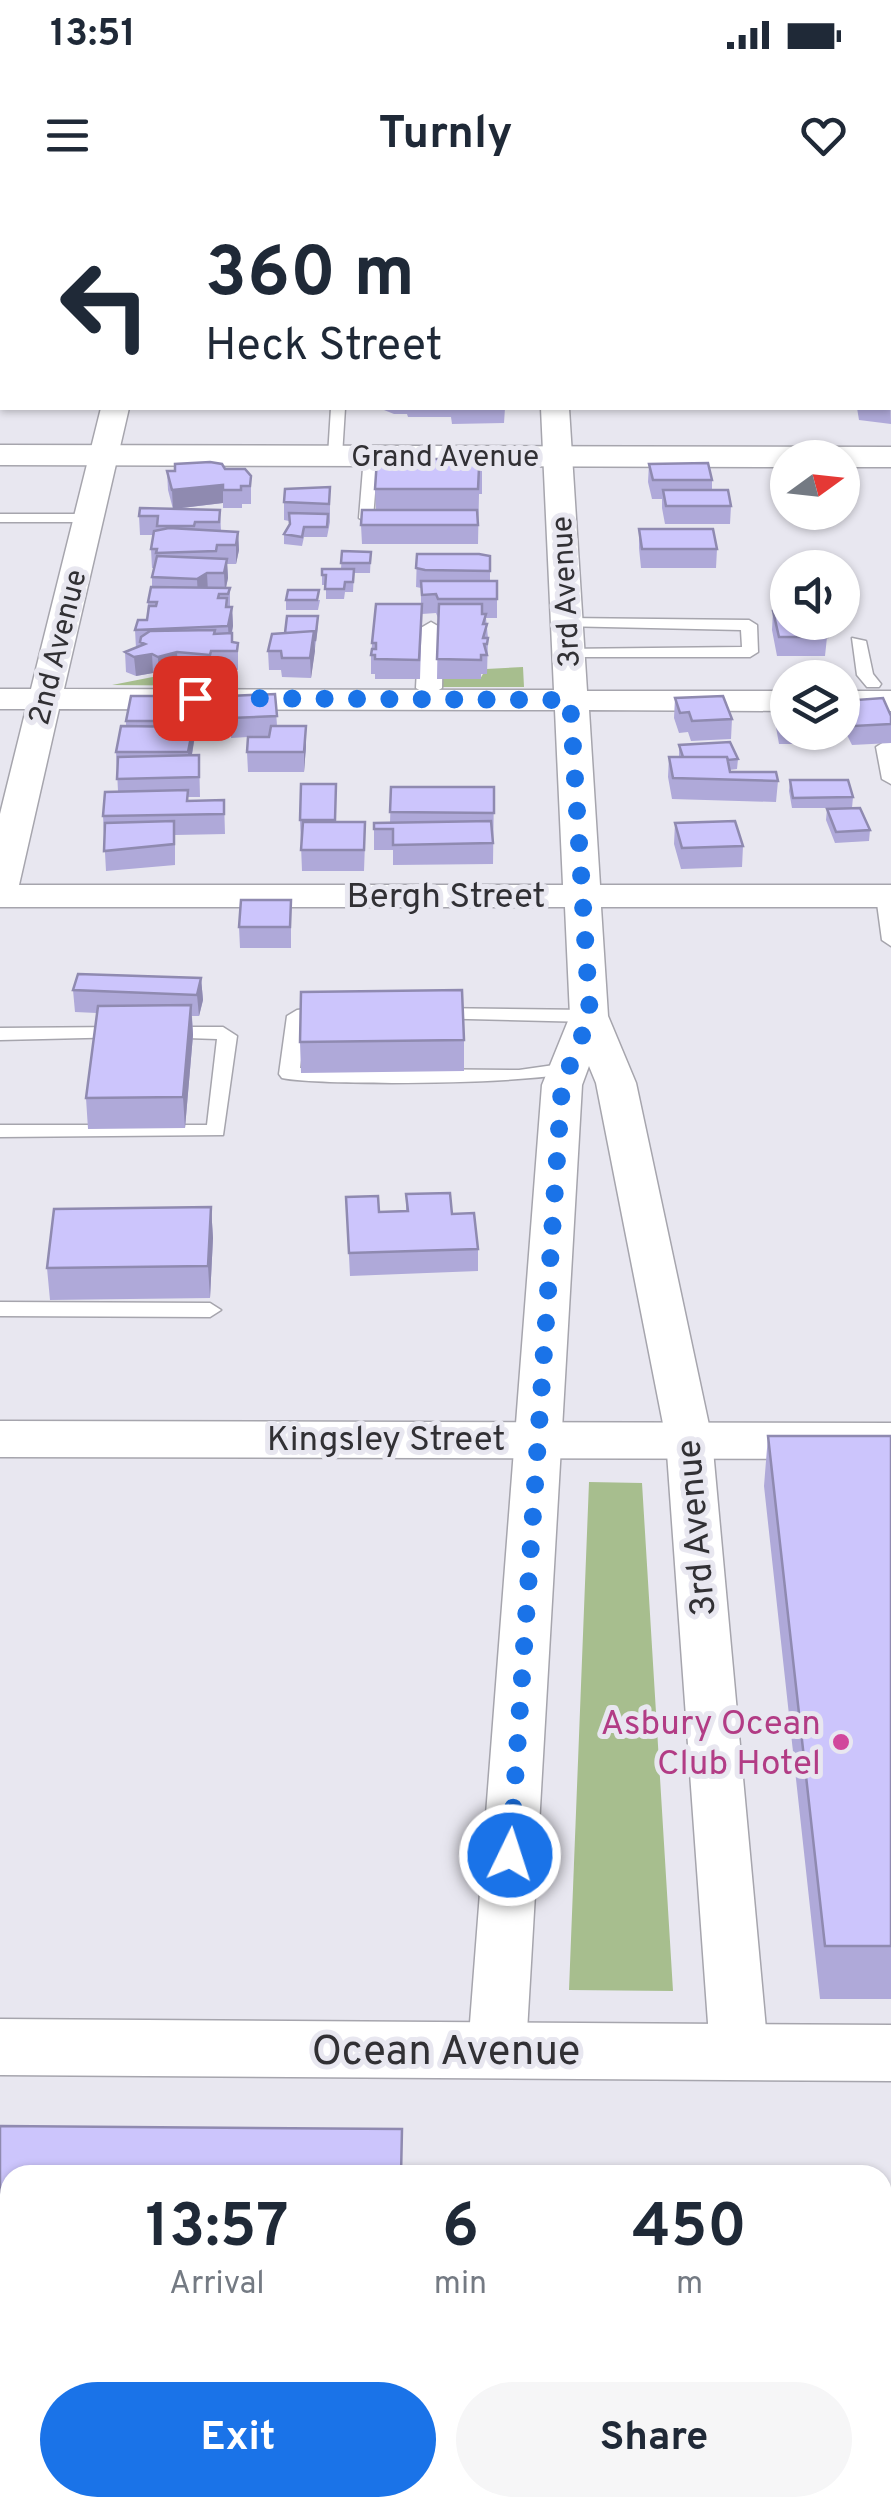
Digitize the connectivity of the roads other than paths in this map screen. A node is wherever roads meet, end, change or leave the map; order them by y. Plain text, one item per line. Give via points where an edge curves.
1 (115, 410) edge
2 (338, 410) edge
3 (555, 410) edge
4 (0, 455) edge
5 (104, 455) junction
6 (335, 456) junction
7 (371, 456) junction
8 (558, 456) junction
9 (891, 458) edge
10 (0, 518) edge
11 (89, 518) junction
12 (366, 518) edge
13 (431, 628) dead end
14 (567, 638) junction
15 (858, 641) dead end
16 (429, 688) dead end
17 (884, 693) edge
18 (0, 698) edge
19 (45, 698) junction
20 (570, 700) junction
21 (770, 701) edge
22 (888, 747) edge
23 (891, 778) edge
24 (0, 887) edge
25 (580, 895) junction
26 (0, 896) edge
27 (888, 896) edge
28 (891, 940) edge
29 (346, 1012) edge
30 (421, 1014) edge
31 (590, 1016) junction
32 (0, 1034) edge
33 (568, 1069) junction
34 (0, 1131) edge
35 (0, 1309) edge
36 (210, 1310) dead end
37 (0, 1438) edge
38 (536, 1438) junction
39 (688, 1439) junction
40 (891, 1441) edge
41 (0, 2047) edge
42 (497, 2049) junction
43 (739, 2052) junction
44 (891, 2053) edge

1 - 5 street, 2nd Avenue
2 - 6 lane
3 - 8 street, 3rd Avenue
4 - 5 street, Grand Avenue
5 - 6 street, Grand Avenue
5 - 11 street, 2nd Avenue
6 - 7 street, Grand Avenue
7 - 8 street, Grand Avenue
7 - 12 lane
8 - 9 street, Grand Avenue
8 - 14 street, 3rd Avenue
10 - 11 lane
11 - 19 street, 2nd Avenue
13 - 16 street
14 - 14 lane via 749,625 750,652
14 - 20 street, 3rd Avenue
15 - 17 lane via 865,675
18 - 19 street
19 - 20 street
19 - 24 street, 2nd Avenue
20 - 21 street
20 - 25 street, 3rd Avenue
22 - 23 lane
25 - 26 street, Bergh Street
25 - 27 street, Bergh Street
25 - 31 street, 3rd Avenue
27 - 28 lane
29 - 33 lane via 297,1016 288,1074 519,1076
30 - 31 lane
31 - 33 street, 3rd Avenue
31 - 39 street, 3rd Avenue via 616,1084
32 - 34 lane via 227,1036 216,1131
33 - 38 street, 3rd Avenue
35 - 36 lane
37 - 38 street, Kingsley Street
38 - 39 street, Kingsley Street
38 - 42 street, 3rd Avenue
39 - 40 street, Kingsley Street
39 - 43 street, 3rd Avenue
41 - 42 street, Ocean Avenue
42 - 43 street, Ocean Avenue
43 - 44 street, Ocean Avenue

